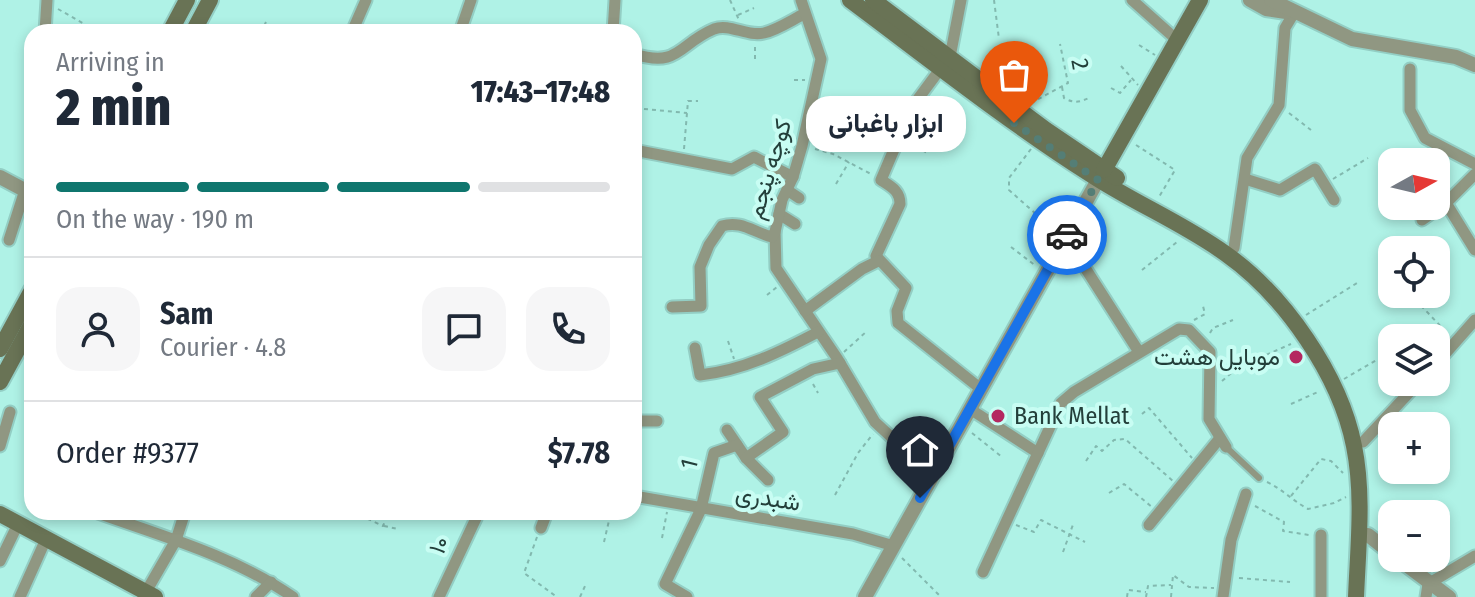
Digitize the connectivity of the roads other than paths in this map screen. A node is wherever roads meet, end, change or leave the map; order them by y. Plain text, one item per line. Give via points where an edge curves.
1 (187, 0) edge
2 (210, 0) edge
3 (366, 0) edge
4 (471, 0) edge
5 (615, 0) edge
6 (801, 0) edge
7 (850, 0) edge
8 (873, 0) edge
9 (961, 0) edge
10 (1132, 0) edge
11 (1200, 0) edge
12 (1250, 0) edge
13 (1271, 0) edge
14 (47, 1) edge
15 (1294, 13) junction
16 (804, 14) junction
17 (46, 24) edge
18 (174, 24) edge
19 (197, 24) edge
20 (356, 24) edge
21 (463, 24) edge
22 (614, 24) edge
23 (1177, 40) junction
24 (642, 56) edge
25 (945, 63) junction
26 (1475, 65) edge
27 (1410, 69) dead end
28 (642, 151) edge
29 (1475, 164) edge
30 (1475, 174) edge
31 (1101, 175) junction
32 (0, 177) edge
33 (793, 177) junction
34 (1245, 179) junction
35 (24, 190) edge
36 (787, 190) junction
37 (799, 198) dead end
38 (1450, 199) edge
39 (1334, 200) dead end
40 (24, 202) edge
41 (1450, 209) edge
42 (779, 214) junction
43 (795, 224) dead end
44 (775, 232) junction
45 (1066, 238) junction
46 (9, 240) dead end
47 (1234, 248) junction
48 (1475, 250) edge
49 (878, 261) junction
50 (24, 305) edge
51 (672, 307) dead end
52 (805, 311) junction
53 (1475, 320) edge
54 (818, 332) junction
55 (24, 338) edge
56 (695, 348) dead end
57 (0, 349) edge
58 (1450, 349) edge
59 (1139, 352) junction
60 (839, 360) junction
61 (0, 382) edge
62 (1336, 383) junction
63 (981, 389) junction
64 (1406, 396) edge
65 (970, 409) junction
66 (10, 412) dead end
67 (642, 421) edge
68 (657, 421) dead end
69 (727, 430) dead end
70 (1363, 442) junction
71 (1223, 443) junction
72 (737, 445) junction
73 (0, 446) edge
74 (1038, 453) junction
75 (746, 458) junction
76 (935, 472) junction
77 (1260, 479) road end
78 (768, 480) dead end
79 (1244, 497) road end
80 (642, 498) edge
81 (701, 509) junction
82 (0, 514) edge
83 (118, 520) edge
84 (182, 520) edge
85 (475, 520) edge
86 (544, 520) edge
87 (18, 524) junction
88 (1149, 525) dead end
89 (541, 528) road end
90 (1364, 533) junction
91 (1321, 538) road end
92 (46, 539) junction
93 (176, 540) junction
94 (1378, 544) edge
95 (892, 548) junction
96 (1475, 556) edge
97 (0, 561) edge
98 (983, 572) dead end
99 (1410, 572) edge
100 (271, 582) junction
101 (1224, 587) edge
102 (1427, 590) edge
103 (148, 595) edge
104 (20, 597) edge
105 (256, 597) edge
106 (293, 597) edge
107 (439, 597) edge
108 (687, 597) edge
109 (865, 597) edge
110 (1321, 597) edge
111 (1356, 597) edge
112 (1365, 597) edge
113 (1449, 597) edge

1 - 18 main road
2 - 19 main road
3 - 20 street
4 - 21 street
5 - 22 street
6 - 16 street, کوچه پنجم
7 - 25 main road
8 - 25 main road
9 - 25 street
10 - 23 street
11 - 23 main road
12 - 15 street via 1266,9
13 - 15 street
14 - 17 street
15 - 26 street via 1352,39
15 - 34 street via 1285,28 1279,105 1247,158
16 - 24 street via 763,33 715,29 669,58
16 - 33 street, کوچه پنجم via 821,59
23 - 31 main road
25 - 31 main road via 1022,112
25 - 31 main road via 1037,141
25 - 49 street via 912,107 881,180 893,188 900,204
27 - 29 street via 1410,110 1425,138
28 - 33 street via 732,169 754,157
30 - 38 street
31 - 45 street
31 - 47 main road via 1157,201
31 - 62 main road via 1229,255 1272,293
32 - 35 street
33 - 36 street, کوچه پنجم
34 - 39 street via 1280,190 1315,169
34 - 47 street
36 - 37 street
36 - 42 street, کوچه پنجم
40 - 46 street
41 - 48 street
42 - 43 street
42 - 44 street, کوچه پنجم
44 - 51 street, کوچه پنجم via 772,237 735,223 722,226 700,267 701,306
44 - 52 street via 776,268
45 - 59 street
45 - 63 street
47 - 62 main road via 1279,287 1302,317 1326,353
49 - 52 street
49 - 63 street via 906,288 898,323
50 - 57 main road
52 - 54 street
53 - 58 street
54 - 56 street via 764,360 700,375
54 - 60 street
55 - 61 main road
59 - 71 street via 1179,329 1189,330 1210,352 1209,419
59 - 74 street via 1061,403
60 - 75 street via 760,397 783,432
60 - 76 street via 879,426
62 - 70 main road
62 - 90 main road via 1354,444
63 - 65 street
64 - 70 street
65 - 74 street
65 - 76 street
66 - 73 street
67 - 68 street
69 - 72 street
70 - 90 main road via 1368,490
71 - 77 lane
71 - 88 street via 1197,465
72 - 75 street
72 - 81 street, 1 via 714,453
74 - 98 street
75 - 78 street
76 - 95 street
79 - 101 street
80 - 81 street, شبدری
81 - 95 street, شبدری via 853,534
81 - 108 street via 665,584
82 - 87 main road
83 - 93 street
84 - 93 street
85 - 107 street, ۱۰
86 - 89 street
87 - 92 main road
87 - 97 street
90 - 94 street
90 - 111 main road
90 - 112 main road
91 - 110 street
92 - 103 main road
92 - 104 street
93 - 100 street
93 - 103 street
95 - 109 street
96 - 102 street
99 - 102 street
100 - 105 street
100 - 106 street
102 - 113 street

